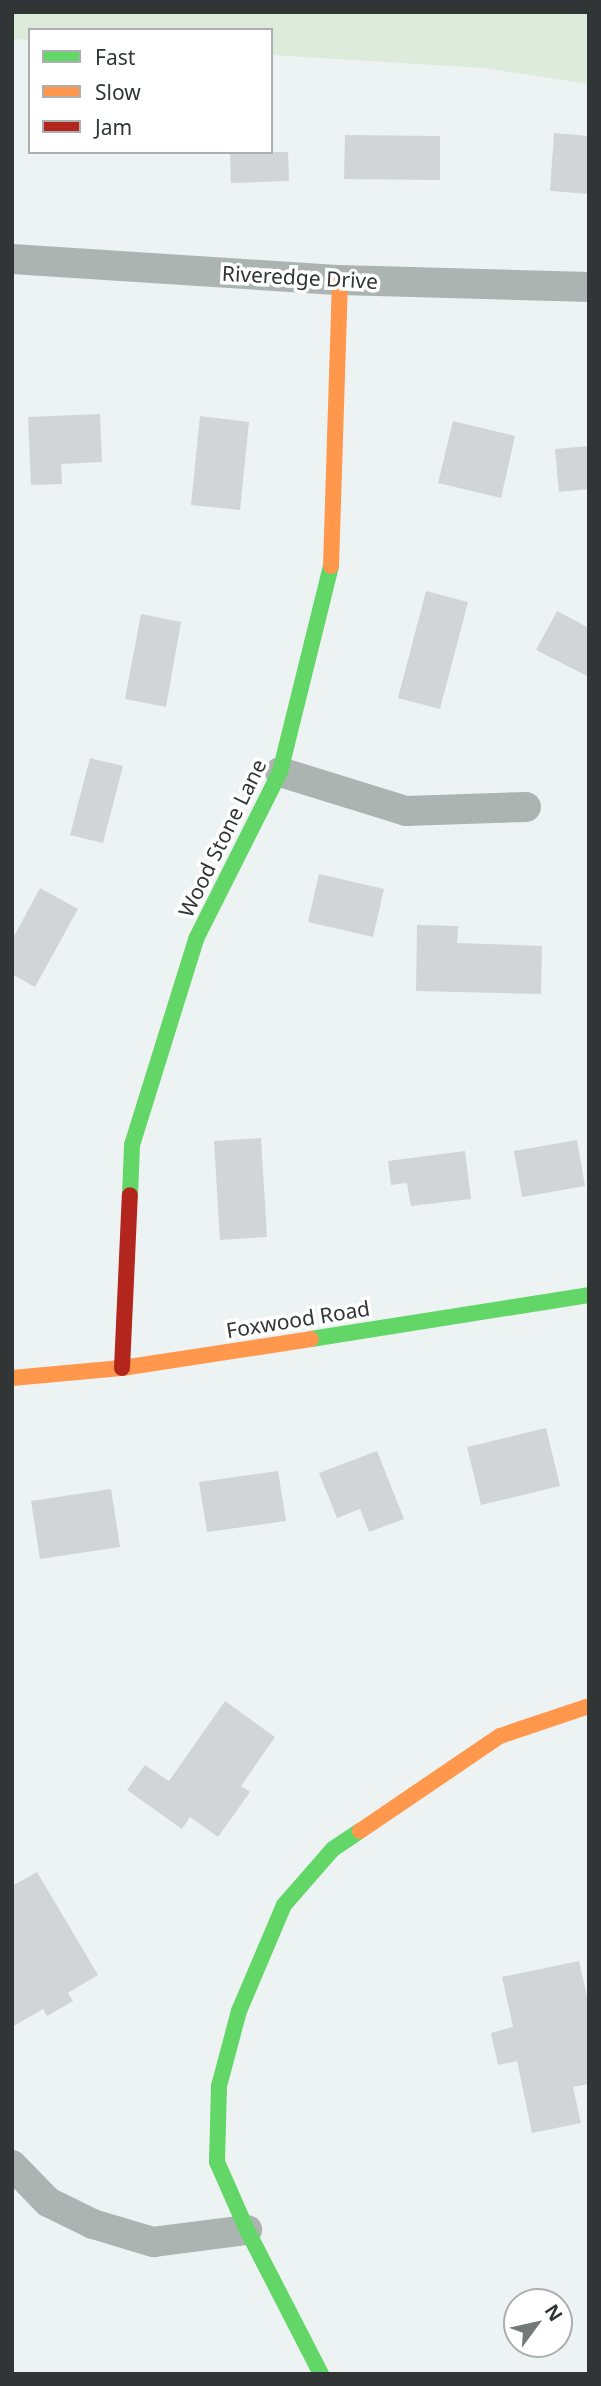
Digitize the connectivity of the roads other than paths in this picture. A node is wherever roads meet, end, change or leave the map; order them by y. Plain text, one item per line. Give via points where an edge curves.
1 (12, 259) edge
2 (340, 280) junction
3 (589, 287) edge
4 (281, 772) junction
5 (526, 807) dead end
6 (589, 1295) edge
7 (122, 1368) junction
8 (12, 1378) edge
9 (589, 1706) edge
10 (12, 2165) edge
11 (247, 2230) junction
12 (322, 2371) edge

1 - 2 street, Riveredge Drive
2 - 3 street, Riveredge Drive
2 - 4 street, Wood Stone Lane via 331,576
4 - 5 street via 406,811
4 - 7 street, Wood Stone Lane via 196,939 132,1145
6 - 7 street, Foxwood Road
7 - 8 street, Foxwood Road
9 - 11 street via 500,1736 333,1849 284,1905 239,2011 219,2086 217,2162
10 - 11 street via 48,2202 93,2224 153,2242
11 - 12 street

